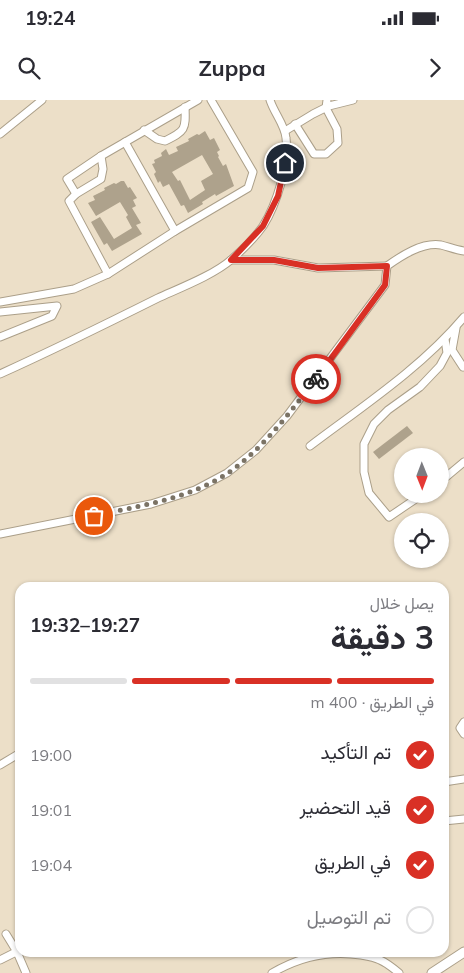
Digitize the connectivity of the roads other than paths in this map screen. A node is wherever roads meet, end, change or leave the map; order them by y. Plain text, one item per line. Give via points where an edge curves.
1 (42, 100) edge
2 (198, 100) edge
3 (211, 100) edge
4 (270, 100) edge
5 (353, 100) edge
6 (326, 104) edge
7 (185, 107) junction
8 (295, 124) junction
9 (144, 130) junction
10 (285, 131) junction
11 (0, 134) edge
12 (125, 142) junction
13 (101, 156) junction
14 (76, 194) junction
15 (174, 231) junction
16 (464, 251) edge
17 (231, 260) junction
18 (387, 266) junction
19 (108, 274) junction
20 (0, 302) edge
21 (0, 312) edge
22 (464, 317) edge
23 (457, 326) junction
24 (0, 337) edge
25 (445, 339) junction
26 (463, 368) edge
27 (0, 374) edge
28 (310, 446) dead end
29 (464, 462) edge
30 (449, 474) edge
31 (410, 503) edge
32 (0, 534) edge
33 (464, 722) edge
34 (464, 734) edge
35 (15, 756) edge
36 (0, 765) edge
37 (464, 779) edge
38 (449, 781) edge
39 (464, 819) edge
40 (449, 820) edge
41 (6, 934) dead end
42 (15, 947) edge
43 (15, 952) edge
44 (464, 952) edge
45 (20, 957) edge
46 (312, 957) edge
47 (365, 957) edge
48 (0, 960) edge
49 (26, 973) edge
50 (272, 973) edge
51 (399, 973) edge
52 (432, 973) edge

1 - 11 street
2 - 7 street
3 - 15 street via 253,172 248,188
4 - 10 street
5 - 6 street
6 - 8 street
6 - 8 street via 338,143 326,154 314,154
7 - 9 street
7 - 9 street via 186,125 182,133 165,141
8 - 10 street
9 - 12 street
10 - 17 street via 285,163 278,196 263,226
12 - 13 street
12 - 15 street
13 - 14 street via 101,179
13 - 14 street via 67,179
14 - 19 street via 68,201
15 - 19 street
16 - 18 street via 439,245 419,248
17 - 18 street via 274,260 318,268
17 - 27 street via 89,333
18 - 32 street via 385,285 315,380 256,450 227,473 194,490 150,504
19 - 20 street via 74,289
21 - 24 street via 57,306 52,316
22 - 23 street
23 - 25 street
23 - 26 street via 452,350
25 - 28 street
25 - 31 street via 447,353 440,366 420,387 374,424 364,444 364,472 369,493 389,517
29 - 30 street
33 - 34 street via 460,728
35 - 36 street
37 - 38 street
39 - 40 street
41 - 42 street
43 - 48 street
44 - 52 main road
45 - 49 street
46 - 50 street
47 - 51 street via 380,960

